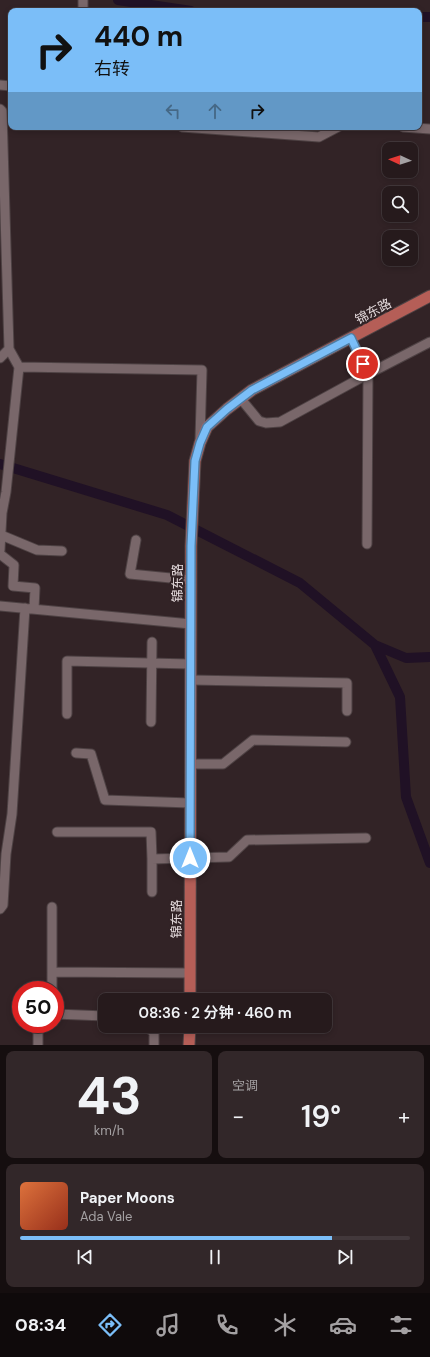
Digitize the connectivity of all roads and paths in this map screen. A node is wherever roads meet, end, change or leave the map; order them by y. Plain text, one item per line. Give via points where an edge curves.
1 (0, 109) edge
2 (223, 130) edge
3 (332, 130) edge
4 (3, 212) edge
5 (430, 296) edge
6 (351, 338) junction
7 (430, 342) edge
8 (9, 349) junction
9 (0, 358) edge
10 (19, 367) junction
11 (368, 374) junction
12 (241, 399) junction
13 (200, 443) junction
14 (1, 535) edge
15 (136, 540) dead end
16 (367, 544) dead end
17 (0, 550) edge
18 (62, 552) dead end
19 (0, 554) edge
20 (191, 580) junction
21 (0, 606) edge
22 (30, 609) junction
23 (191, 624) junction
24 (152, 642) dead end
25 (152, 663) junction
26 (190, 664) junction
27 (191, 680) junction
28 (347, 710) dead end
29 (67, 714) dead end
30 (151, 722) dead end
31 (346, 742) dead end
32 (76, 753) dead end
33 (190, 764) junction
34 (190, 803) junction
35 (57, 832) dead end
36 (366, 838) dead end
37 (190, 858) junction
38 (152, 859) junction
39 (152, 892) dead end
40 (52, 907) dead end
41 (0, 909) edge
42 (52, 972) junction
43 (190, 973) junction
44 (52, 981) edge
45 (190, 993) edge
46 (64, 1014) edge
47 (98, 1016) edge
48 (38, 1033) edge
49 (154, 1033) edge
50 (190, 1033) edge
51 (38, 1045) edge
52 (154, 1045) edge
53 (189, 1045) edge

1 - 4 street
2 - 3 street via 319,137
4 - 8 street
5 - 6 main road, 锦东路
6 - 11 street
6 - 12 main road, 锦东路 via 252,390
7 - 11 street
8 - 9 street
8 - 10 street
10 - 13 street via 202,370
10 - 14 street
11 - 12 street via 280,422 259,421
11 - 16 street
12 - 13 main road, 锦东路 via 207,427
13 - 20 main road, 锦东路 via 195,461
14 - 17 street
14 - 18 street via 37,550
15 - 20 street via 130,574
19 - 22 street via 14,565 13,586 35,588
20 - 23 main road, 锦东路
21 - 22 street
22 - 23 street
22 - 41 street via 3,905
23 - 26 main road, 锦东路
24 - 25 street
25 - 26 street
25 - 29 street via 67,661
25 - 30 street
26 - 27 main road, 锦东路
27 - 28 street via 347,683
27 - 33 main road, 锦东路
31 - 33 street via 253,740 223,764
32 - 34 street via 91,754 105,800
33 - 34 main road, 锦东路
34 - 37 main road, 锦东路
35 - 38 street via 151,832
36 - 37 street via 247,840 229,857
37 - 38 street
37 - 43 main road, 锦东路
38 - 39 street
40 - 42 street
42 - 43 street
42 - 44 street
43 - 45 main road, 锦东路
46 - 47 street
48 - 51 street
49 - 52 street
50 - 53 main road

